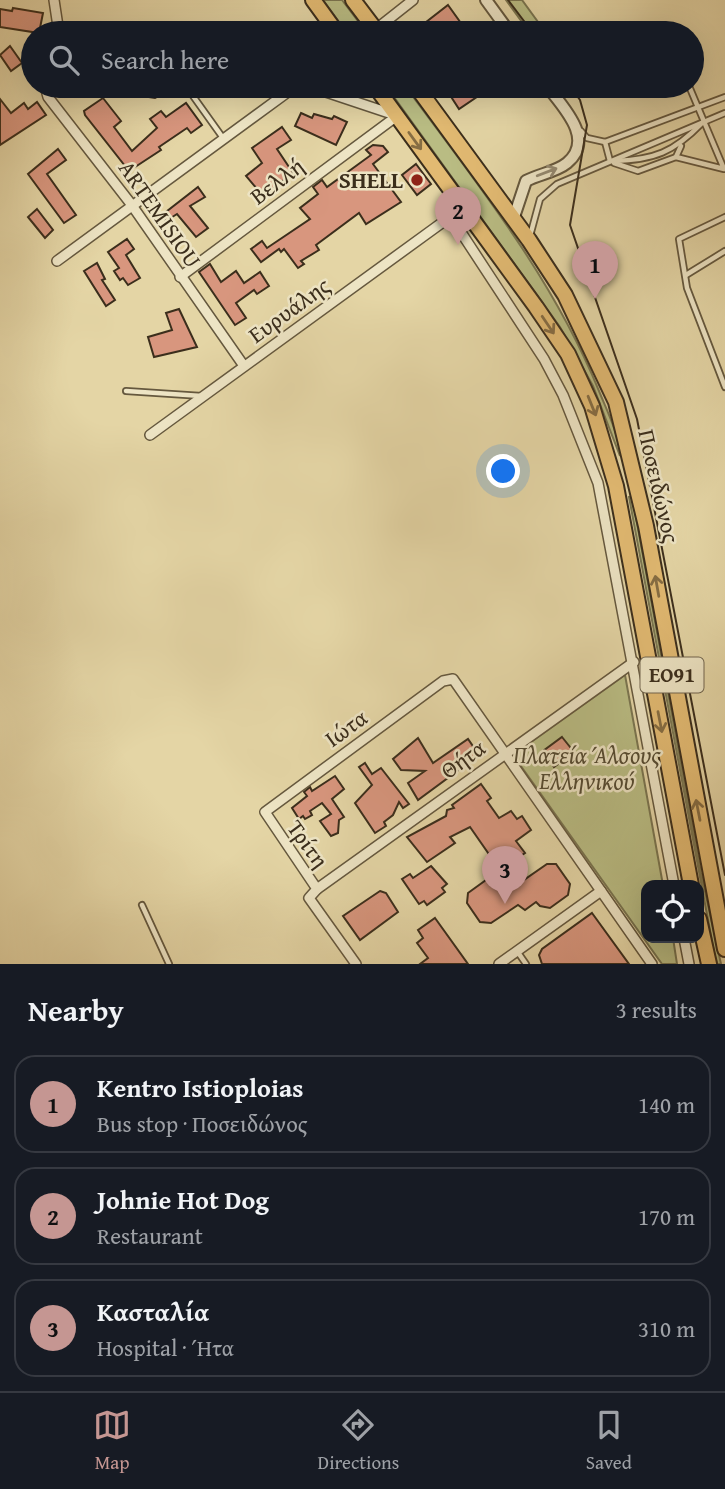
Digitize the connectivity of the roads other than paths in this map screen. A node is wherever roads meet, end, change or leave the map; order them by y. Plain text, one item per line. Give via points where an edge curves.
1 (54, 0) edge
2 (313, 0) edge
3 (353, 0) edge
4 (413, 0) edge
5 (486, 0) edge
6 (57, 21) edge
7 (328, 21) edge
8 (369, 21) edge
9 (389, 21) edge
10 (501, 21) edge
11 (725, 97) edge
12 (49, 98) edge
13 (194, 98) edge
14 (279, 98) edge
15 (344, 98) edge
16 (384, 98) edge
17 (425, 98) edge
18 (556, 98) edge
19 (694, 98) edge
20 (698, 108) junction
21 (725, 113) edge
22 (397, 116) junction
23 (704, 121) junction
24 (576, 125) junction
25 (223, 138) junction
26 (605, 142) junction
27 (682, 144) junction
28 (676, 157) junction
29 (610, 161) junction
30 (725, 169) edge
31 (131, 204) junction
32 (464, 208) junction
33 (451, 217) junction
34 (725, 217) edge
35 (513, 220) junction
36 (529, 240) junction
37 (725, 251) edge
38 (57, 261) dead end
39 (686, 275) junction
40 (180, 276) junction
41 (244, 366) junction
42 (725, 387) edge
43 (126, 391) dead end
44 (203, 396) junction
45 (150, 435) dead end
46 (634, 473) junction
47 (616, 486) junction
48 (600, 491) junction
49 (634, 662) junction
50 (505, 753) junction
51 (265, 812) joint
52 (673, 880) edge
53 (690, 880) edge
54 (317, 889) junction
55 (601, 891) junction
56 (142, 905) dead end
57 (704, 942) edge
58 (685, 943) edge
59 (725, 949) edge
60 (517, 951) junction
61 (169, 964) edge
62 (356, 964) edge
63 (499, 964) edge
64 (526, 964) edge
65 (652, 964) edge
66 (689, 964) edge
67 (709, 964) edge

1 - 6 street
2 - 7 highway
3 - 8 highway
4 - 9 street
5 - 10 street
11 - 20 lane
12 - 31 street, ARTEMISIOU
13 - 25 lane
14 - 25 street
15 - 22 street
16 - 22 highway, Ποσειδώνος / ΕΟ91
17 - 35 highway, Ποσειδώνος / ΕΟ91
18 - 24 street
19 - 20 lane
20 - 23 lane
20 - 26 lane
21 - 23 lane
22 -> 32 highway, Ποσειδώνος / ΕΟ91
22 - 40 street, Βελλή
23 - 27 lane
23 - 29 lane
23 - 30 lane
24 - 26 lane via 587,138
35 -> 24 street via 526,181 573,156 578,142
25 - 31 street
26 - 29 lane
27 - 28 lane
27 - 29 lane via 639,161
28 - 29 lane via 638,172
28 - 30 lane
29 - 36 lane via 545,194 537,206
31 - 38 street
31 - 40 street, ARTEMISIOU
32 - 33 street, Ευρυάλης
32 -> 47 highway, Ποσειδώνος / ΕΟ91 via 568,354 592,406
33 - 41 street, Ευρυάλης
33 - 48 street via 544,359
34 - 39 lane via 679,239
35 - 36 highway, Ποσειδώνος / ΕΟ91
36 - 46 highway, Ποσειδώνος / ΕΟ91 via 594,350 616,402
37 - 39 lane
39 - 42 lane
40 - 41 street, ARTEMISIOU
41 - 44 street, Ευρυάλης
43 - 44 lane
44 - 45 street, Ευρυάλης
46 - 47 highway
59 -> 46 highway, Ποσειδώνος / ΕΟ91
47 - 48 highway
47 -> 53 highway, Ποσειδώνος / ΕΟ91
48 - 49 street
49 - 50 street, Θήτα
49 - 52 street
50 - 51 street, Ιώτα via 453,679 443,681
50 - 54 street, Θήτα
50 - 55 street
51 - 54 street, Τρίτη
54 - 62 street, Τρίτη via 309,898
55 - 60 street
55 - 65 street
56 - 61 lane
57 - 67 highway
58 - 66 street
60 - 63 street
60 - 64 lane

